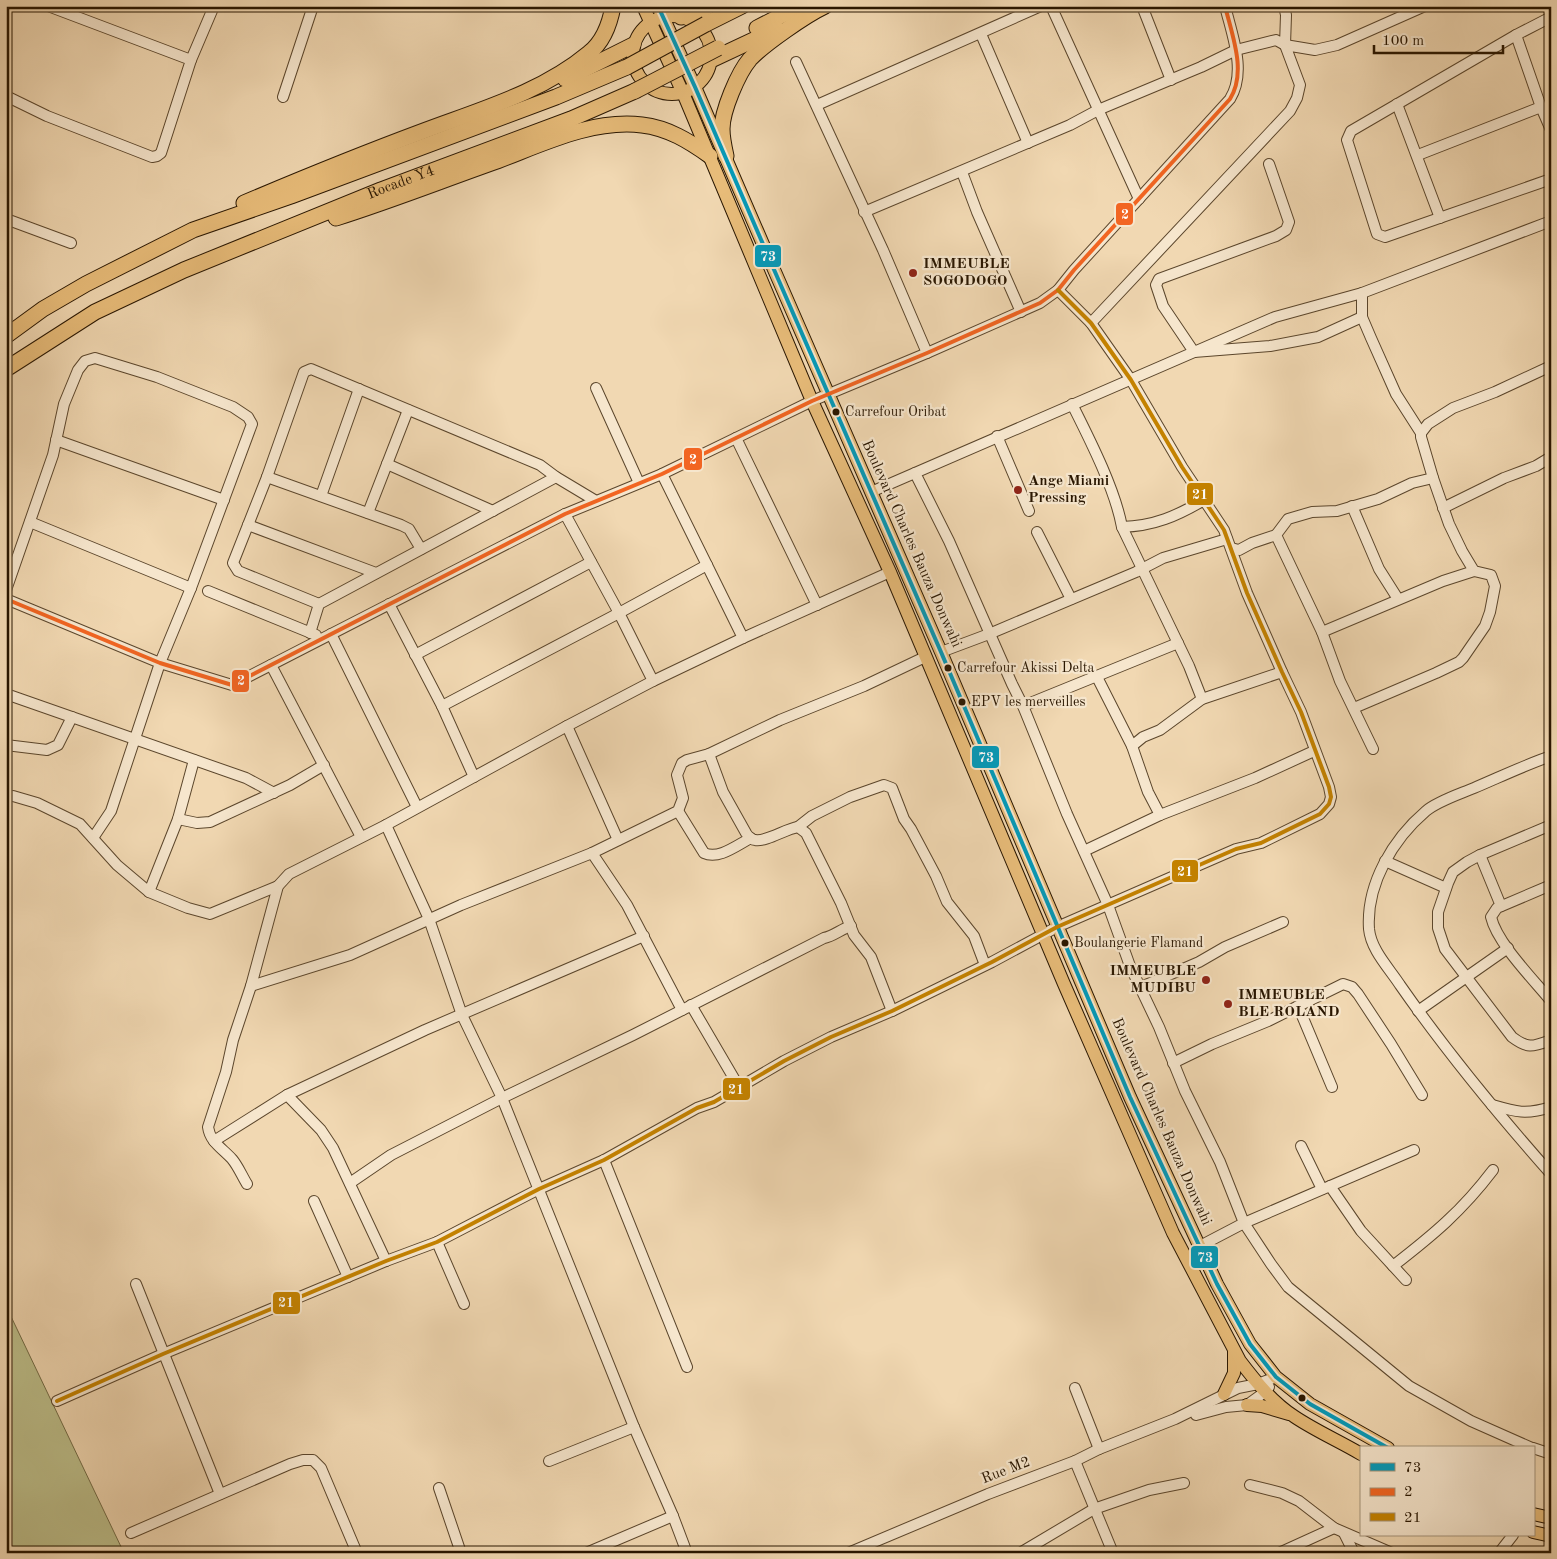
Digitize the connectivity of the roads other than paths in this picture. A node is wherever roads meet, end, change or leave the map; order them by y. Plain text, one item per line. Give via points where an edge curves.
1 (48, 6) edge
2 (214, 6) edge
3 (313, 6) edge
4 (613, 6) edge
5 (644, 6) edge
6 (709, 6) edge
7 (742, 6) edge
8 (800, 6) edge
9 (1041, 6) edge
10 (1051, 6) edge
11 (1142, 6) edge
12 (1225, 6) edge
13 (1284, 6) edge
14 (1425, 6) edge
15 (823, 7) edge
16 (61, 8) edge
17 (661, 12) edge
18 (681, 17) junction
19 (1551, 17) edge
20 (650, 22) junction
21 (981, 34) junction
22 (1516, 35) junction
23 (633, 45) junction
24 (1285, 45) junction
25 (1236, 50) junction
26 (714, 54) junction
27 (191, 60) junction
28 (796, 62) dead end
29 (1172, 80) junction
30 (695, 87) junction
31 (652, 90) junction
32 (683, 93) junction
33 (522, 94) junction
34 (6, 96) edge
35 (283, 96) dead end
36 (1397, 104) junction
37 (817, 105) junction
38 (1541, 107) junction
39 (1098, 110) junction
40 (1551, 130) edge
41 (560, 137) junction
42 (1028, 143) junction
43 (718, 156) junction
44 (1418, 156) junction
45 (1269, 164) dead end
46 (962, 172) junction
47 (1551, 179) edge
48 (1139, 199) junction
49 (864, 212) junction
50 (1440, 218) junction
51 (6, 219) edge
52 (1551, 221) edge
53 (193, 230) junction
54 (71, 243) dead end
55 (232, 250) junction
56 (1058, 290) junction
57 (1362, 293) junction
58 (1021, 312) junction
59 (1362, 317) junction
60 (1091, 323) junction
61 (6, 336) edge
62 (1194, 352) junction
63 (927, 353) junction
64 (1551, 366) edge
65 (6, 369) edge
66 (1131, 380) junction
67 (596, 388) dead end
68 (359, 389) junction
69 (828, 395) junction
70 (812, 401) junction
71 (1072, 404) junction
72 (408, 410) junction
73 (1421, 433) junction
74 (997, 436) junction
75 (736, 438) junction
76 (56, 440) junction
77 (1551, 457) edge
78 (387, 464) junction
79 (915, 473) junction
80 (662, 474) junction
81 (267, 477) junction
82 (556, 477) junction
83 (1433, 478) junction
84 (639, 484) junction
85 (871, 492) junction
86 (321, 496) junction
87 (224, 500) junction
88 (1204, 500) junction
89 (596, 501) junction
90 (1352, 506) junction
91 (1443, 508) junction
92 (493, 511) junction
93 (1029, 511) dead end
94 (368, 513) junction
95 (565, 514) junction
96 (30, 522) junction
97 (248, 525) junction
98 (1122, 527) junction
99 (1037, 532) dead end
100 (1276, 535) junction
101 (1229, 544) junction
102 (421, 549) junction
103 (591, 562) junction
104 (707, 564) junction
105 (1142, 570) junction
106 (890, 572) junction
107 (1474, 572) junction
108 (376, 573) junction
109 (191, 588) junction
110 (6, 590) edge
111 (208, 591) dead end
112 (6, 599) edge
113 (1071, 599) junction
114 (1398, 599) junction
115 (319, 604) junction
116 (389, 604) junction
117 (817, 605) junction
118 (619, 613) junction
119 (1322, 632) junction
120 (310, 633) junction
121 (989, 634) junction
122 (327, 636) junction
123 (743, 638) junction
124 (1178, 643) junction
125 (941, 652) junction
126 (415, 655) junction
127 (925, 657) junction
128 (160, 663) junction
129 (271, 664) junction
130 (1282, 672) junction
131 (1097, 677) junction
132 (653, 681) junction
133 (6, 694) edge
134 (1202, 699) junction
135 (442, 706) junction
136 (1024, 706) junction
137 (1354, 708) junction
138 (72, 717) junction
139 (566, 726) junction
140 (135, 740) junction
141 (6, 745) edge
142 (1132, 746) junction
143 (1373, 749) dead end
144 (1314, 751) junction
145 (709, 754) junction
146 (1551, 756) edge
147 (194, 760) junction
148 (324, 766) junction
149 (474, 777) junction
150 (274, 793) junction
151 (12, 796) dead end
152 (417, 807) junction
153 (678, 812) junction
154 (1160, 815) junction
155 (178, 819) junction
156 (386, 825) junction
157 (1551, 826) edge
158 (798, 827) junction
159 (93, 838) junction
160 (361, 838) junction
161 (751, 838) junction
162 (618, 840) junction
163 (1084, 851) junction
164 (592, 853) junction
165 (1480, 854) junction
166 (1385, 861) junction
167 (1551, 885) edge
168 (278, 886) junction
169 (1446, 888) junction
170 (149, 892) junction
171 (1108, 905) junction
172 (1501, 906) junction
173 (429, 919) junction
174 (1283, 922) dead end
175 (851, 926) junction
176 (1057, 927) junction
177 (1044, 934) junction
178 (644, 936) junction
179 (1508, 948) junction
180 (985, 966) junction
181 (1466, 976) junction
182 (251, 986) junction
183 (1141, 987) junction
184 (1551, 1001) edge
185 (1298, 1006) junction
186 (686, 1007) junction
187 (892, 1011) junction
188 (1418, 1011) junction
189 (462, 1015) junction
190 (1551, 1040) edge
191 (1173, 1063) junction
192 (739, 1087) junction
193 (1332, 1087) dead end
194 (1422, 1095) dead end
195 (287, 1096) junction
196 (502, 1098) junction
197 (1492, 1105) junction
198 (1551, 1107) edge
199 (214, 1142) junction
200 (1301, 1146) dead end
201 (1414, 1150) dead end
202 (604, 1160) junction
203 (1493, 1170) dead end
204 (1551, 1174) edge
205 (350, 1183) junction
206 (247, 1184) dead end
207 (1326, 1187) junction
208 (539, 1190) junction
209 (314, 1201) dead end
210 (1244, 1223) junction
211 (437, 1242) junction
212 (1200, 1246) junction
213 (386, 1261) junction
214 (1393, 1266) junction
215 (348, 1277) junction
216 (1406, 1280) dead end
217 (136, 1284) dead end
218 (464, 1304) dead end
219 (1234, 1348) junction
220 (163, 1354) junction
221 (687, 1366) dead end
222 (1276, 1377) junction
223 (1075, 1388) dead end
224 (1261, 1388) junction
225 (1224, 1394) junction
226 (57, 1402) dead end
227 (1247, 1405) junction
228 (1294, 1416) junction
229 (1175, 1419) junction
230 (634, 1427) junction
231 (1384, 1446) edge
232 (1528, 1446) edge
233 (1534, 1448) edge
234 (1099, 1449) junction
235 (1360, 1453) edge
236 (1551, 1454) edge
237 (549, 1461) dead end
238 (1075, 1461) junction
239 (1184, 1483) dead end
240 (1250, 1485) dead end
241 (439, 1488) dead end
242 (220, 1494) junction
243 (1094, 1509) junction
244 (1534, 1514) edge
245 (673, 1516) junction
246 (1551, 1518) edge
247 (1334, 1528) junction
248 (131, 1532) dead end
249 (1534, 1532) edge
250 (1344, 1533) junction
251 (1512, 1536) edge
252 (1551, 1536) edge
253 (357, 1553) edge
254 (461, 1553) edge
255 (586, 1553) edge
256 (687, 1553) edge
257 (848, 1553) edge
258 (1020, 1553) edge
259 (1113, 1553) edge
260 (1279, 1553) edge
261 (1354, 1553) edge
262 (1392, 1553) edge
263 (1499, 1553) edge

1 - 16 street
2 - 27 street
3 - 35 street
4 - 33 highway via 606,32 591,51
5 - 20 main road, Boulevard Charles Bauza Donwahi
6 - 18 highway
7 - 53 highway, Rocade Y4, bridge via 627,67 547,101
8 - 26 highway, Rocade Y4
9 - 21 street
10 - 39 street
11 - 29 street
12 - 25 street
13 - 24 street
14 - 24 street via 1337,45 1315,50
15 - 26 highway
15 - 43 highway via 750,59 725,112
16 - 27 street
17 - 18 main road
17 - 20 main road
17 - 30 main road, Boulevard Charles Bauza Donwahi
18 - 26 main road via 700,28
19 - 22 street
20 - 23 main road
20 - 32 main road, Boulevard Charles Bauza Donwahi
21 - 37 street
21 - 42 street
22 - 36 street
22 - 38 street
23 - 31 main road via 635,71
23 - 33 highway via 564,80
24 - 25 street via 1276,40
24 - 60 street via 1300,85 1290,111
25 - 29 street
25 - 48 street via 1238,75 1235,92
26 - 30 main road via 706,75
26 - 55 highway, Rocade Y4, bridge via 571,120 381,190
27 - 34 street via 161,152 152,157 47,116
28 - 37 street
29 - 39 street
30 - 32 main road
30 - 43 main road, Boulevard Charles Bauza Donwahi
31 - 32 main road
31 - 41 highway
32 - 43 main road, Boulevard Charles Bauza Donwahi
33 - 53 highway via 295,181 241,204
36 - 44 street
36 - 50 street via 1351,131 1347,140 1377,234 1385,237
37 - 49 street
38 - 40 street
38 - 44 street
39 - 42 street
39 - 48 street
41 - 43 highway via 598,127 643,125 674,134
41 - 55 highway via 369,208
42 - 46 street
43 - 69 main road, Boulevard Charles Bauza Donwahi
43 - 70 main road, Boulevard Charles Bauza Donwahi
44 - 50 street
45 - 62 street via 1289,222 1286,230 1159,279 1156,285 1163,306
46 - 49 street
46 - 58 street
47 - 50 street
48 - 56 street
49 - 63 street
51 - 54 street
52 - 57 street
53 - 61 highway, Rocade Y4 via 86,284
55 - 65 highway, Rocade Y4 via 95,312
56 - 58 street
56 - 60 street
57 - 59 street
57 - 62 street via 1275,316
58 - 63 street
59 - 62 street via 1318,337 1270,346
59 - 73 street via 1396,394
60 - 66 street
62 - 66 street
63 - 69 street
64 - 73 street via 1453,408 1428,424
66 - 71 street
66 - 88 street
67 - 84 street
68 - 72 street
68 - 81 street via 311,369 304,372
68 - 86 street
69 - 70 street
69 - 85 main road, Boulevard Charles Bauza Donwahi
70 - 75 street
70 - 106 main road, Boulevard Charles Bauza Donwahi
71 - 74 street
71 - 98 street via 1120,514
72 - 78 street
72 - 82 street via 540,465
73 - 83 street
74 - 79 street
74 - 93 street
75 - 80 street
75 - 117 street
76 - 87 street
76 - 87 street via 64,404 85,361 95,358 157,377 233,407 248,417 252,424
76 - 96 street
77 - 91 street
78 - 92 street
78 - 94 street
79 - 85 street
79 - 121 street
80 - 84 street
80 - 104 street
81 - 86 street
81 - 97 street
82 - 89 street
82 - 92 street
83 - 90 street
83 - 91 street
84 - 89 street
85 - 125 main road, Boulevard Charles Bauza Donwahi
86 - 94 street
87 - 109 street
88 - 98 street via 1180,514 1142,527
88 - 101 street via 1224,530
89 - 95 street
90 - 100 street via 1288,519
90 - 114 street via 1379,569
91 - 107 street
92 - 102 street
94 - 102 street via 409,529
95 - 103 street
95 - 116 street
96 - 109 street
96 - 110 street
97 - 108 street
97 - 115 street via 233,563 238,571
98 - 105 street
99 - 113 street
100 - 101 street via 1238,550
100 - 119 street
101 - 105 street via 1163,558
101 - 130 street
102 - 108 street
103 - 118 street
103 - 126 street
104 - 118 street
104 - 123 street
105 - 113 street
105 - 124 street
106 - 117 street
106 - 127 main road, Boulevard Charles Bauza Donwahi
107 - 114 street
107 - 137 street via 1491,575 1495,586 1485,626 1463,658
108 - 115 street
109 - 128 street
111 - 120 street
112 - 128 street
113 - 121 street
114 - 119 street
115 - 120 street
116 - 122 street
116 - 126 street
117 - 123 street
118 - 132 street
118 - 135 street
119 - 137 street
120 - 122 street
121 - 125 street
121 - 136 street
122 - 129 street
122 - 152 street
123 - 132 street
124 - 131 street
124 - 134 street
125 - 176 main road, Boulevard Charles Bauza Donwahi
126 - 135 street
127 - 145 street
127 - 177 main road, Boulevard Charles Bauza Donwahi
128 - 129 street via 232,685
128 - 140 street
129 - 148 street
130 - 134 street
130 - 144 street via 1301,712
131 - 136 street
131 - 142 street
132 - 139 street
133 - 138 street
134 - 142 street
135 - 149 street
136 - 163 street
137 - 143 street
138 - 140 street
138 - 141 street via 58,745 47,750
139 - 149 street
139 - 162 street
140 - 147 street
140 - 159 street via 112,811
142 - 154 street
144 - 154 street
144 - 171 street via 1330,797 1329,804 1320,814 1261,843 1236,849
145 - 153 street via 687,760 680,767 677,775 683,798
145 - 161 street via 723,792
146 - 166 street via 1427,810 1389,852
147 - 150 street via 246,778
147 - 155 street
148 - 150 street
148 - 160 street
149 - 152 street
150 - 155 street via 210,822
151 - 159 street via 37,803 80,824
152 - 156 street
153 - 161 street via 704,853 710,856
153 - 162 street
154 - 163 street
155 - 170 street
156 - 160 street
156 - 173 street
157 - 165 street
158 - 161 street via 763,840
158 - 175 street via 806,833
158 - 180 street via 812,816 850,797 884,785 892,788 904,819 947,902 974,936
159 - 170 street via 117,865
160 - 168 street via 289,874
162 - 164 street
163 - 171 street
164 - 173 street
164 - 178 street via 628,905
165 - 169 street via 1453,872
165 - 172 street
166 - 169 street
166 - 188 street via 1370,909 1369,930 1375,949
167 - 172 street
168 - 170 street via 210,914
168 - 182 street
169 - 181 street via 1438,912 1438,928 1445,949
171 - 176 street
171 - 183 street
172 - 179 street via 1492,917
173 - 182 street via 350,955
173 - 189 street
174 - 183 street
175 - 186 street
175 - 187 street via 871,957
176 - 177 street
176 - 212 main road, Boulevard Charles Bauza Donwahi via 1130,1097
177 - 180 street
177 - 219 main road, Boulevard Charles Bauza Donwahi via 1173,1233
178 - 186 street
178 - 189 street
179 - 181 street
179 - 184 street
180 - 187 street
181 - 188 street
181 - 190 street via 1512,1037 1522,1045 1532,1047
182 - 199 street via 208,1126
183 - 191 street
185 - 191 street
185 - 193 street
185 - 194 street via 1343,984 1352,987 1392,1044
186 - 192 street
186 - 196 street
187 - 192 street via 831,1037
188 - 197 street
189 - 195 street
189 - 196 street
191 - 210 street via 1220,1162
192 - 202 street
195 - 199 street
195 - 205 street via 321,1130
196 - 205 street via 391,1155
196 - 208 street
197 - 198 street via 1513,1111 1535,1112
197 - 204 street
199 - 206 street via 232,1160
200 - 207 street
201 - 207 street
202 - 208 street
202 - 221 street
203 - 214 street via 1458,1213
205 - 213 street
207 - 210 street
207 - 214 street
208 - 211 street
208 - 230 street
209 - 215 street
210 - 212 street
210 - 232 street via 1288,1286 1409,1386 1472,1421
211 - 213 street
211 - 218 street
212 - 222 main road, Boulevard Charles Bauza Donwahi via 1250,1344
213 - 215 street
214 - 216 street
215 - 220 street
217 - 220 street
219 - 224 main road, Boulevard Charles Bauza Donwahi
219 - 225 main road via 1234,1373
220 - 226 street
220 - 242 street
222 - 224 street, Rue M2
222 - 231 main road, Boulevard Charles Bauza Donwahi via 1310,1404
223 - 234 street
224 - 225 street, Rue M2 via 1238,1388
224 - 227 street, Rue M2
224 - 228 main road, Boulevard Charles Bauza Donwahi
225 - 229 street, Rue M2
227 - 228 main road
227 - 229 street, Rue M2
228 - 235 main road, Boulevard Charles Bauza Donwahi
229 - 234 street, Rue M2
230 - 237 street
230 - 245 street
233 - 236 street
234 - 238 street, Rue M2
238 - 243 street
238 - 257 street, Rue M2
239 - 243 street via 1149,1490
240 - 247 street via 1299,1501
241 - 254 street
242 - 248 street
242 - 253 street via 290,1464 313,1460 321,1468
243 - 258 street
243 - 259 street
244 - 246 main road
245 - 255 street
245 - 256 street
247 - 250 street
247 - 260 street
249 - 252 main road
250 - 261 street
250 - 262 street
251 - 263 street

